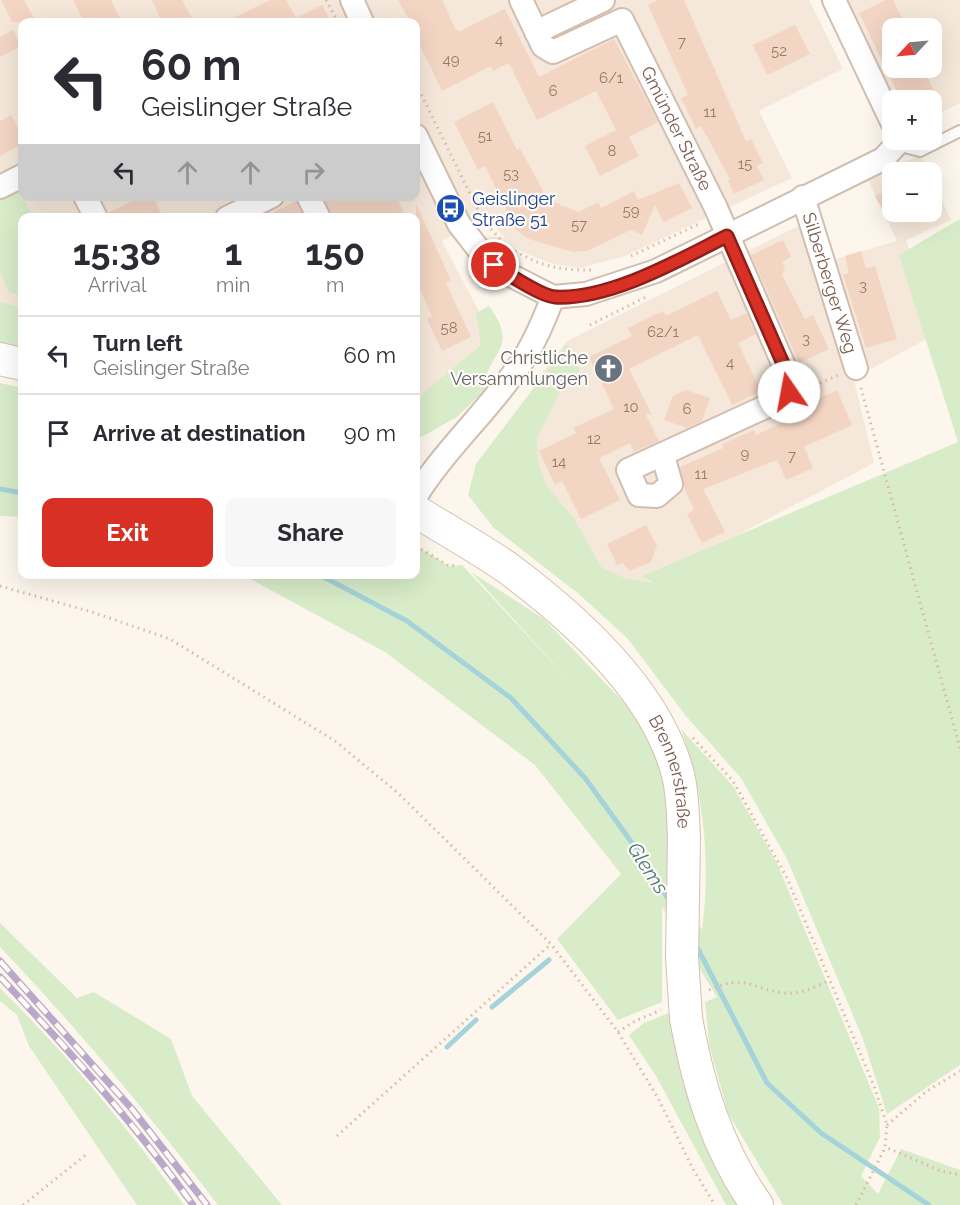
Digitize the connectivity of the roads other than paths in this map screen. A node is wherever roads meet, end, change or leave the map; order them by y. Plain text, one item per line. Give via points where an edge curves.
1 (352, 0) edge
2 (521, 0) edge
3 (603, 0) edge
4 (838, 1) edge
5 (617, 10) edge
6 (360, 18) edge
7 (536, 32) junction
8 (882, 100) edge
9 (960, 131) edge
10 (942, 140) edge
11 (420, 144) edge
12 (889, 150) edge
13 (18, 178) edge
14 (0, 187) edge
15 (803, 198) junction
16 (256, 201) edge
17 (235, 213) edge
18 (727, 236) junction
19 (553, 297) junction
20 (0, 359) edge
21 (18, 363) edge
22 (856, 368) road end
23 (663, 456) dead end
24 (420, 490) edge
25 (420, 514) edge
26 (758, 1205) edge

1 - 6 street
2 - 7 street, Gmünder Straße
3 - 7 street
4 - 8 street
5 - 7 street, Gmünder Straße via 553,52 543,46
5 - 18 street, Gmünder Straße
9 - 10 lane
11 - 19 street via 455,217 483,255 510,275
12 - 15 street via 882,159
13 - 14 street
15 - 18 street
15 - 22 street, Silberberger Weg
16 - 17 street
18 - 19 street via 619,285
18 - 23 street, Gmünder Straße via 788,375 789,392 778,401
19 - 24 street via 538,335 520,364 442,457
20 - 21 main road
25 - 26 main road, Brennerstraße, bridge via 508,569 579,629 654,716 670,750 680,786 684,838 682,957 686,1018 696,1072 731,1161

